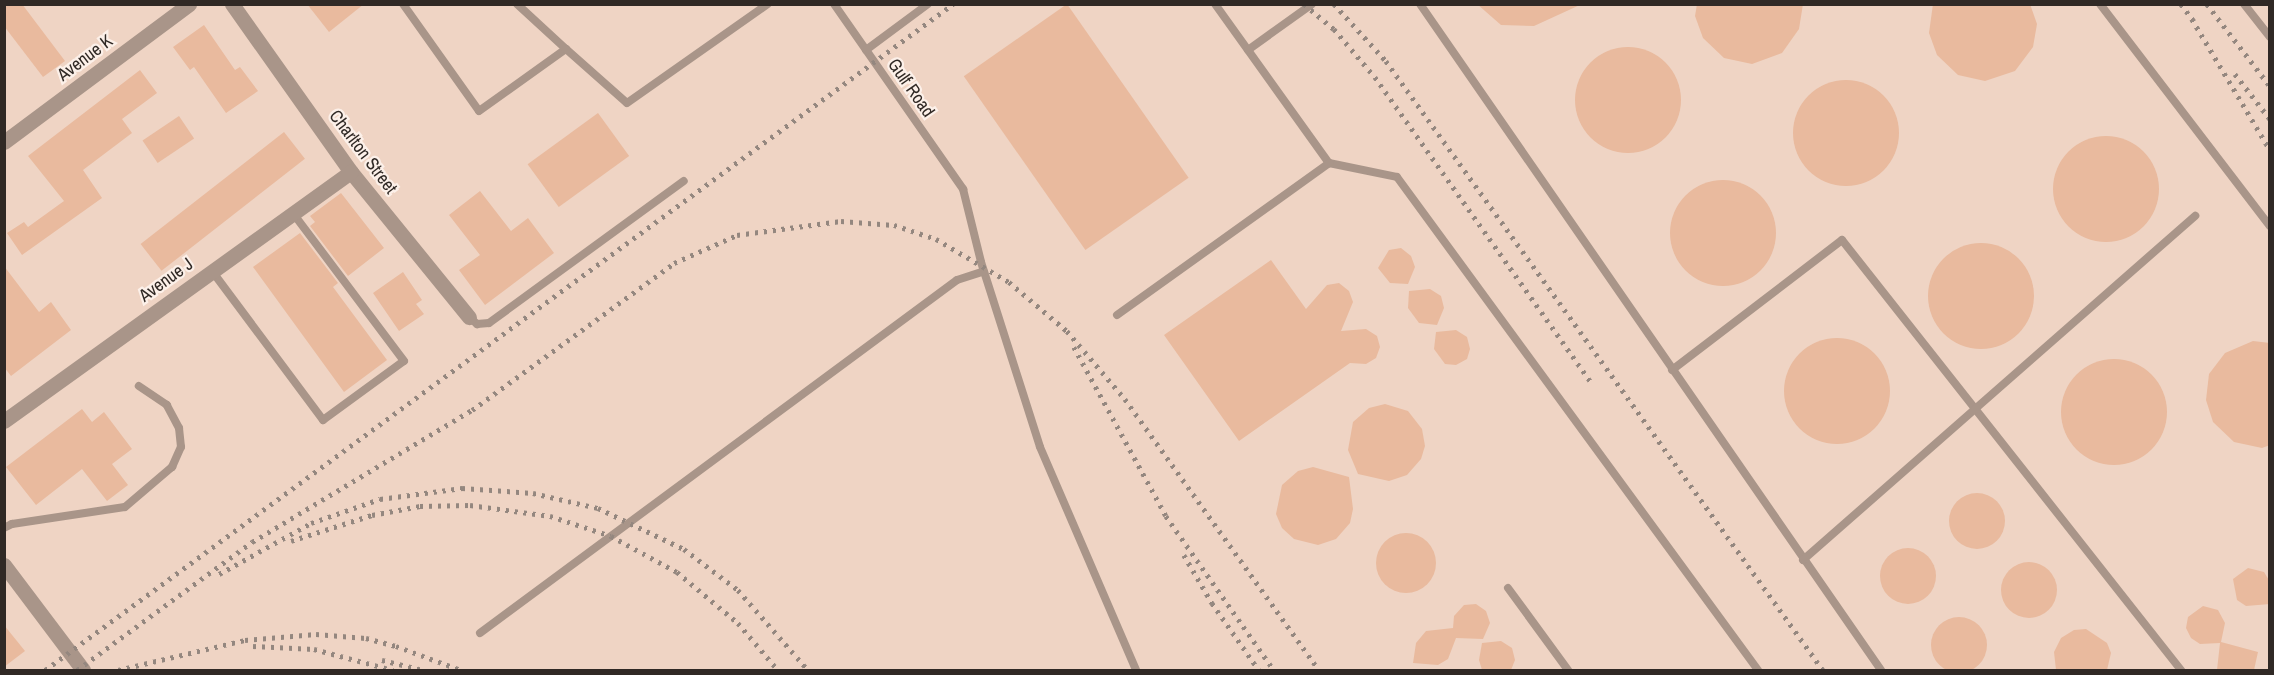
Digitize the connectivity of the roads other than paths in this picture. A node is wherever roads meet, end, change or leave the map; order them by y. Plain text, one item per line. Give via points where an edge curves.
1 (189, 4) edge
2 (232, 4) edge
3 (403, 4) edge
4 (517, 4) edge
5 (768, 4) edge
6 (834, 4) edge
7 (928, 4) edge
8 (1215, 4) edge
9 (1312, 4) edge
10 (1420, 4) edge
11 (2100, 4) edge
12 (2244, 4) edge
13 (2270, 37) edge
14 (566, 49) junction
15 (866, 50) junction
16 (1248, 50) junction
17 (4, 142) edge
18 (1329, 163) junction
19 (351, 172) junction
20 (684, 181) dead end
21 (293, 213) junction
22 (2195, 216) dead end
23 (2270, 226) edge
24 (212, 271) junction
25 (984, 271) junction
26 (1117, 315) dead end
27 (469, 317) joint
28 (1672, 370) junction
29 (139, 386) dead end
30 (1976, 407) junction
31 (4, 421) edge
32 (4, 528) edge
33 (1803, 560) junction
34 (4, 565) edge
35 (1509, 588) dead end
36 (480, 633) dead end
37 (83, 670) edge
38 (1136, 670) edge
39 (1568, 670) edge
40 (1758, 670) edge
41 (1881, 670) edge
42 (2181, 670) edge

1 - 17 street, Avenue K
2 - 19 street, Charlton Street
3 - 14 lane via 479,111
4 - 14 lane
5 - 14 lane via 627,103
6 - 15 lane, Gulf Road
7 - 15 lane
8 - 16 lane
9 - 16 lane
10 - 28 lane
11 - 23 lane
12 - 13 lane
15 - 25 lane, Gulf Road via 963,189
16 - 18 lane
18 - 26 lane
18 - 40 lane via 1397,177
19 - 21 street, Avenue J
19 - 27 street, Charlton Street
20 - 27 lane via 489,323 477,324
21 - 24 street, Avenue J
21 - 24 lane via 404,361 323,420
22 - 30 lane
24 - 31 street, Avenue J
25 - 36 lane via 957,280
25 - 38 lane via 1040,447
28 - 30 lane via 1842,240
28 - 33 lane
29 - 32 lane via 167,405 179,428 182,447 172,467 125,507
30 - 33 lane
30 - 42 lane
33 - 41 lane
34 - 37 street
35 - 39 lane

